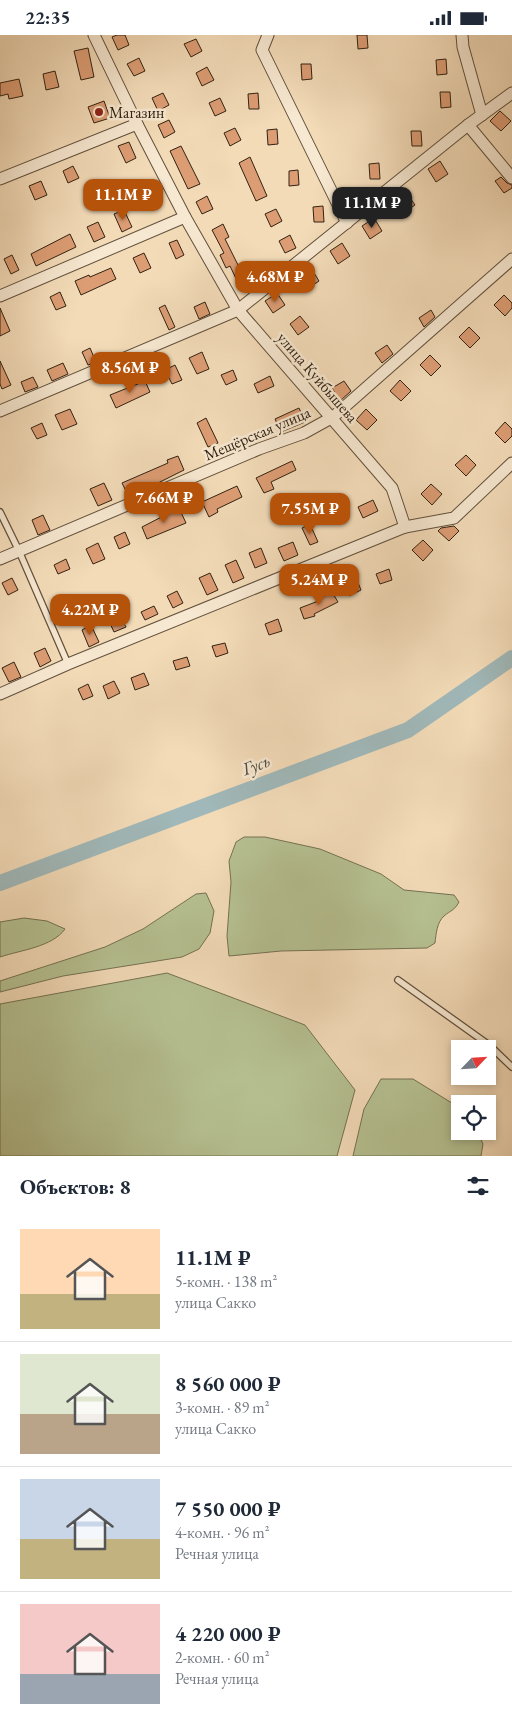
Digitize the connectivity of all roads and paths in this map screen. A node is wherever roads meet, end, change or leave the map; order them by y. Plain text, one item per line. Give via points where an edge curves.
1 (94, 35) edge
2 (462, 35) edge
3 (264, 37) edge
4 (512, 93) edge
5 (482, 115) junction
6 (137, 124) junction
7 (468, 125) junction
8 (512, 178) edge
9 (0, 179) edge
10 (185, 217) junction
11 (347, 223) junction
12 (512, 259) edge
13 (0, 296) edge
14 (238, 310) junction
15 (0, 411) edge
16 (333, 417) junction
17 (512, 463) edge
18 (0, 512) edge
19 (405, 527) junction
20 (19, 551) junction
21 (0, 559) edge
22 (68, 664) junction
23 (0, 694) edge
24 (398, 980) dead end
25 (512, 1067) edge

1 - 6 street, улица Куйбышева
2 - 5 street
3 - 11 street via 262,50
4 - 5 street
5 - 7 street
6 - 9 street
6 - 10 street, улица Куйбышева
7 - 8 street
7 - 11 street
10 - 13 street
10 - 14 street, улица Куйбышева
11 - 14 street
12 - 16 street, Мещёрская улица
14 - 15 street
14 - 16 street, улица Куйбышева
16 - 19 street, улица Куйбышева via 392,488
16 - 20 street, Мещёрская улица via 304,433
17 - 19 street via 454,518
18 - 20 lane
19 - 22 street
20 - 21 street, Мещёрская улица
20 - 22 lane
22 - 23 street
24 - 25 lane via 488,1045

